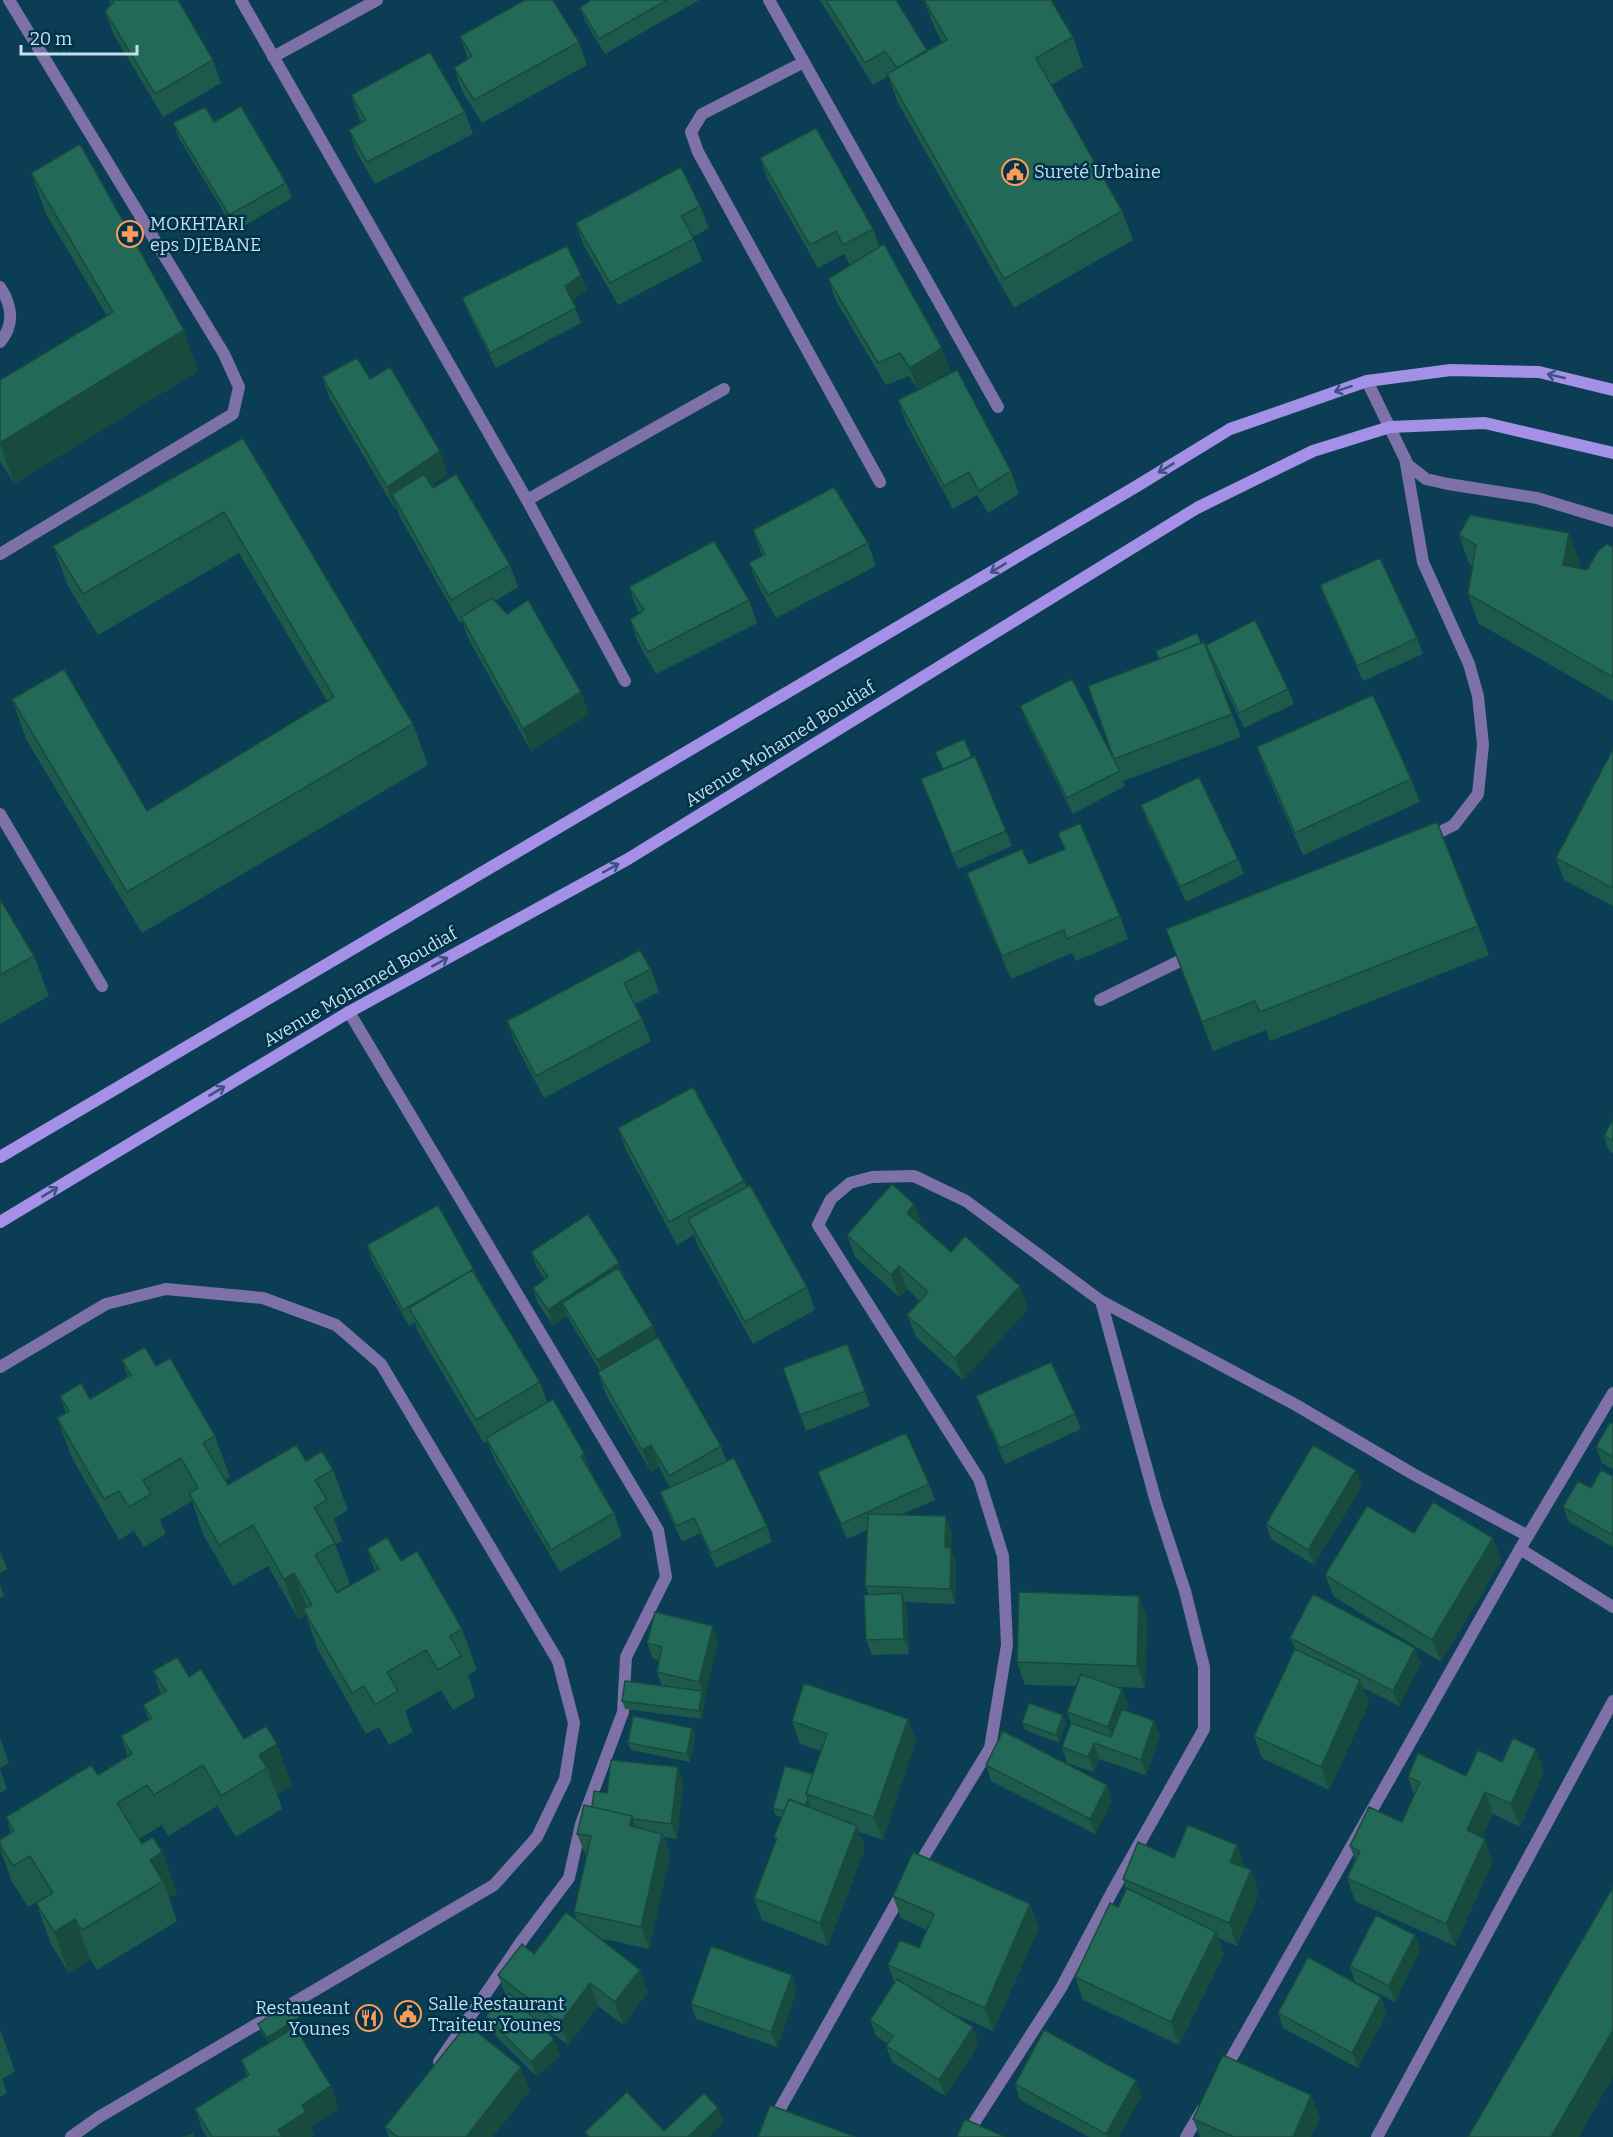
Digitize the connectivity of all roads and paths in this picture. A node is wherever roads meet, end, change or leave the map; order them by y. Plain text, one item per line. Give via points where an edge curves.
1 (9, 0) edge
2 (241, 0) edge
3 (377, 0) edge
4 (768, 0) edge
5 (273, 57) junction
6 (804, 62) junction
7 (0, 287) edge
8 (0, 342) edge
9 (1367, 381) junction
10 (724, 389) dead end
11 (1613, 390) edge
12 (998, 407) dead end
13 (1390, 427) junction
14 (1613, 453) edge
15 (1405, 458) junction
16 (880, 482) dead end
17 (527, 500) junction
18 (1613, 521) edge
19 (0, 554) edge
20 (625, 681) dead end
21 (0, 814) edge
22 (1411, 846) edge
23 (1196, 952) edge
24 (102, 986) dead end
25 (1100, 1000) dead end
26 (349, 1012) junction
27 (0, 1157) edge
28 (0, 1222) edge
29 (1101, 1301) junction
30 (0, 1367) edge
31 (1613, 1393) edge
32 (1528, 1536) junction
33 (1520, 1549) junction
34 (1613, 1607) edge
35 (1613, 1701) edge
36 (432, 2071) edge
37 (71, 2137) edge
38 (764, 2137) edge
39 (965, 2137) edge
40 (1186, 2137) edge
41 (1377, 2137) edge

1 - 19 street via 224,354 239,387 233,414
2 - 5 street
3 - 5 street
4 - 6 street
5 - 17 street
6 - 12 street
6 - 16 street via 702,114 691,132 698,152
7 - 8 street via 11,314 9,328
11 -> 9 main road, Avenue Mohamed Boudiaf via 1539,372 1451,370
9 - 13 street
9 -> 27 main road, Avenue Mohamed Boudiaf via 1230,429
10 - 17 street
13 - 14 main road, Avenue Mohamed Boudiaf via 1485,423
13 - 15 street
26 -> 13 main road, Avenue Mohamed Boudiaf via 628,859 1197,508 1312,451
15 - 18 street via 1408,465 1434,482 1537,498
15 - 22 street via 1423,562 1469,664 1478,696 1483,745 1478,794 1454,825
17 - 20 street
21 - 24 street
23 - 25 street
28 -> 26 main road, Avenue Mohamed Boudiaf
26 - 36 street via 658,1530 666,1577 626,1657 623,1712 581,1824 569,1878
29 - 32 street
29 - 38 street via 966,1201 914,1176 872,1177 850,1184 831,1199 818,1225 979,1479 1003,1556 1007,1645 990,1748
29 - 39 street via 1204,1667 1204,1729 1061,1988
30 - 37 street via 106,1304 166,1289 263,1298 336,1325 381,1364 558,1661 574,1723 565,1779 537,1837 494,1885
31 - 32 street
32 - 33 street
33 - 34 street
33 - 40 street
35 - 41 street

